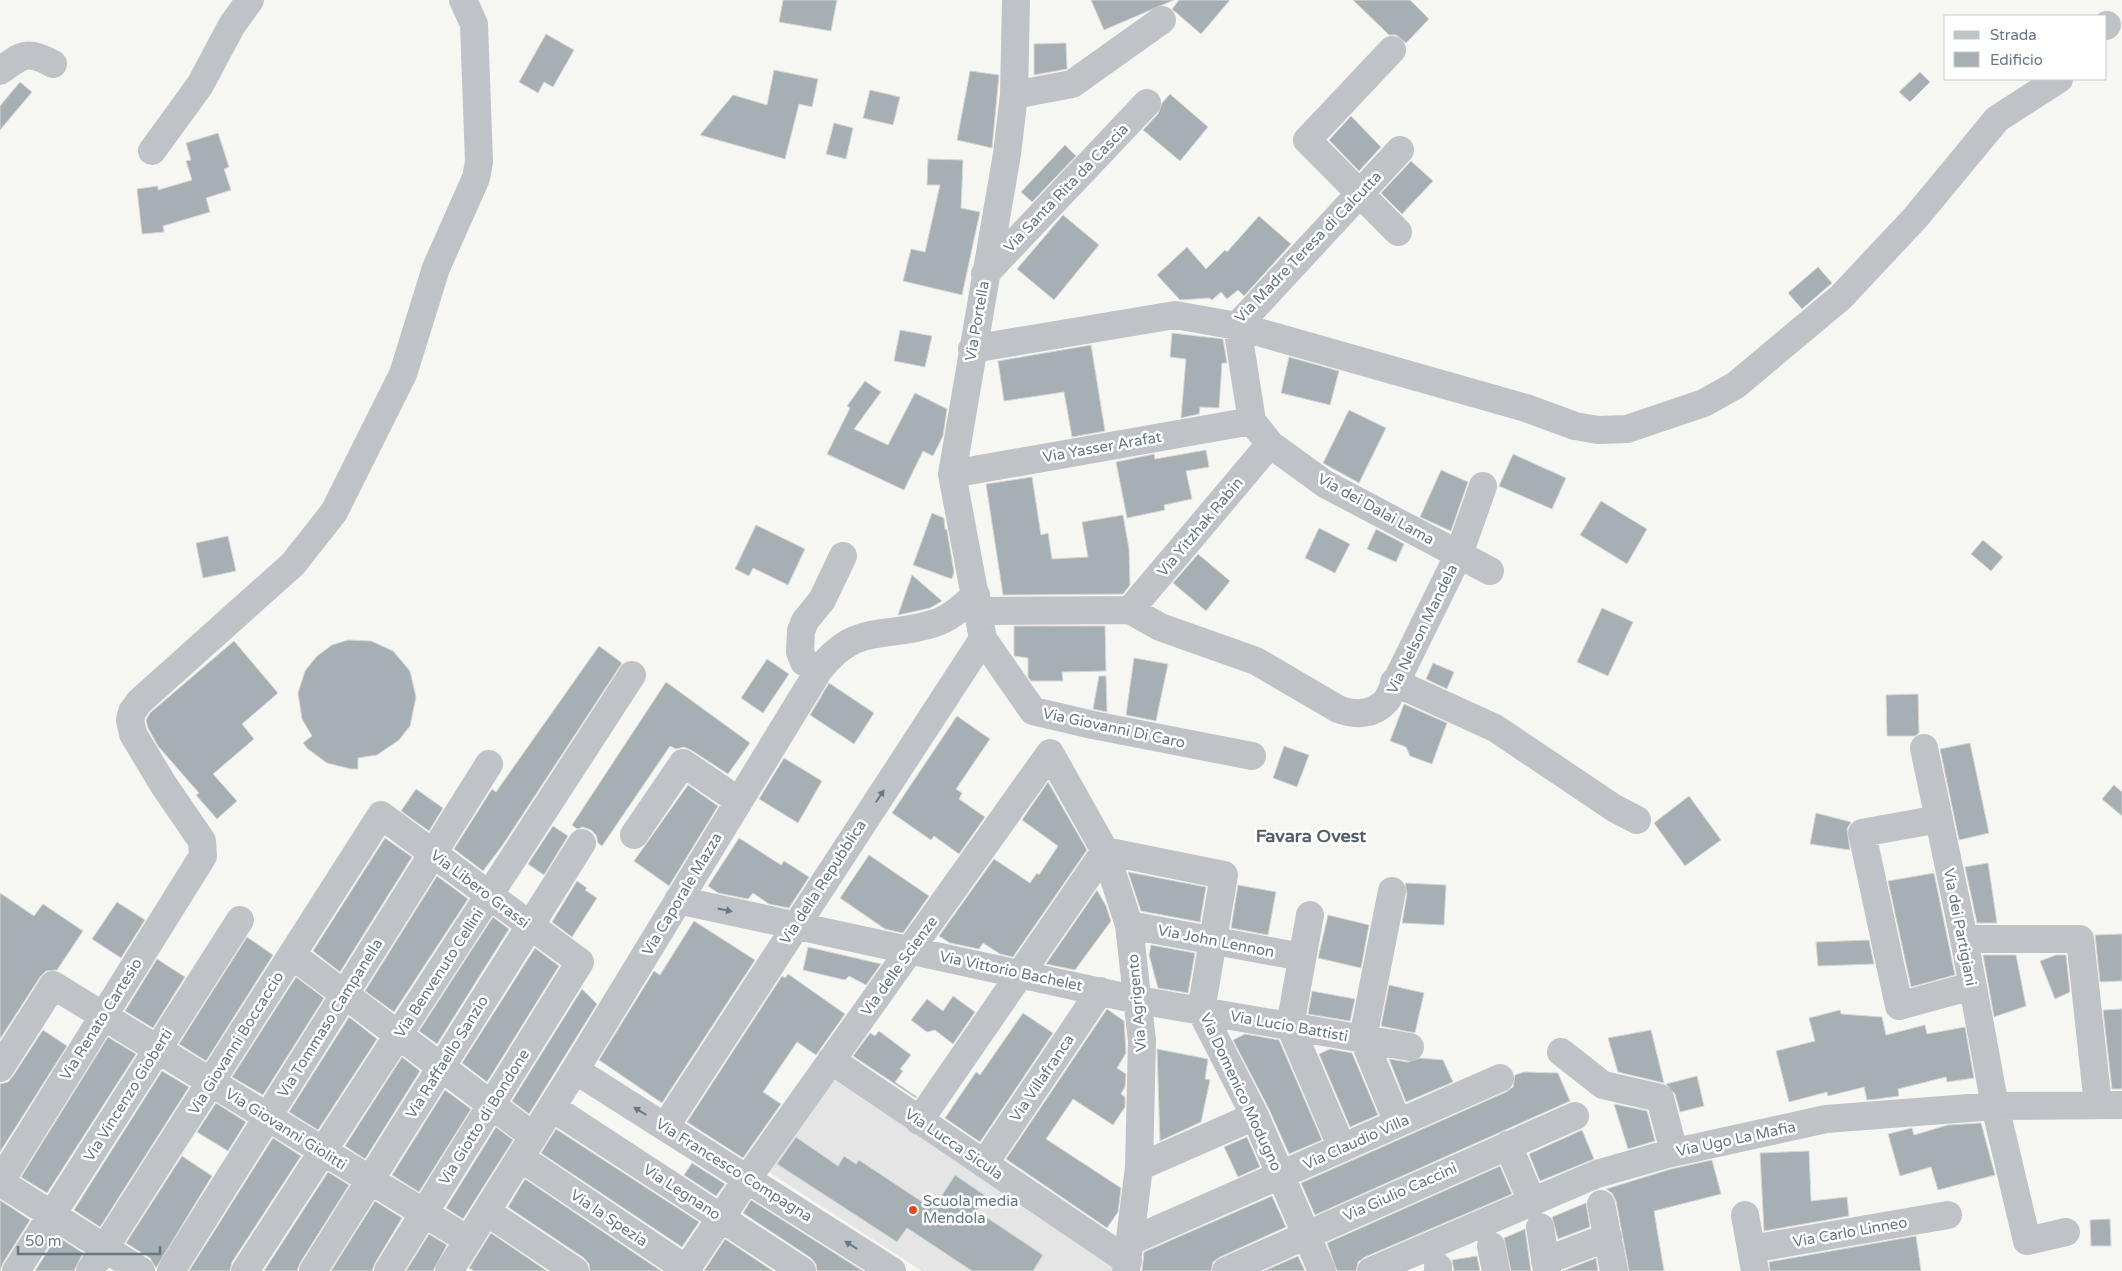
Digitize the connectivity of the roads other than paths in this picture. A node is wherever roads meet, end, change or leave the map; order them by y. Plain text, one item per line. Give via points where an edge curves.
1 (250, 0) edge
2 (463, 0) edge
3 (1016, 0) edge
4 (1162, 20) dead end
5 (1392, 50) dead end
6 (53, 64) dead end
7 (0, 71) edge
8 (2057, 80) edge
9 (1014, 95) junction
10 (1147, 103) dead end
11 (1400, 150) dead end
12 (152, 151) dead end
13 (1359, 194) junction
14 (1398, 232) dead end
15 (985, 274) junction
16 (1237, 326) junction
17 (972, 349) junction
18 (1252, 421) junction
19 (1270, 444) junction
20 (952, 474) junction
21 (1483, 486) dead end
22 (1459, 554) junction
23 (843, 556) dead end
24 (1490, 571) dead end
25 (978, 603) junction
26 (1130, 610) junction
27 (984, 639) junction
28 (819, 670) junction
29 (632, 675) dead end
30 (1394, 682) junction
31 (1924, 748) dead end
32 (1050, 753) joint
33 (1252, 756) dead end
34 (489, 764) dead end
35 (739, 801) junction
36 (381, 815) joint
37 (1939, 819) junction
38 (1637, 820) dead end
39 (634, 835) dead end
40 (582, 843) dead end
41 (1105, 851) junction
42 (433, 854) junction
43 (1392, 891) dead end
44 (489, 895) junction
45 (678, 900) junction
46 (1310, 915) dead end
47 (240, 920) dead end
48 (796, 924) junction
49 (1129, 925) junction
50 (530, 926) junction
51 (1964, 939) junction
52 (1213, 941) junction
53 (911, 949) junction
54 (292, 955) junction
55 (1302, 957) junction
56 (580, 962) joint
57 (1020, 973) junction
58 (1972, 986) junction
59 (1100, 991) junction
60 (345, 995) junction
61 (1138, 1000) junction
62 (1201, 1010) junction
63 (103, 1016) junction
64 (1290, 1026) junction
65 (398, 1035) junction
66 (1363, 1038) junction
67 (1410, 1047) dead end
68 (157, 1049) junction
69 (1561, 1052) dead end
70 (831, 1060) junction
71 (1, 1064) edge
72 (441, 1067) junction
73 (581, 1073) junction
74 (1500, 1078) dead end
75 (211, 1082) junction
76 (491, 1105) junction
77 (2110, 1105) edge
78 (1995, 1106) junction
79 (562, 1114) junction
80 (1255, 1116) junction
81 (1575, 1116) dead end
82 (268, 1117) junction
83 (919, 1121) junction
84 (1398, 1123) junction
85 (666, 1127) junction
86 (533, 1136) junction
87 (1508, 1145) junction
88 (1342, 1148) junction
89 (323, 1151) junction
90 (1674, 1152) junction
91 (530, 1164) junction
92 (984, 1164) junction
93 (1139, 1167) junction
94 (1280, 1175) junction
95 (747, 1179) junction
96 (370, 1180) junction
97 (0, 1182) edge
98 (1532, 1202) junction
99 (1601, 1204) dead end
100 (424, 1213) junction
101 (52, 1215) junction
102 (1745, 1215) dead end
103 (1948, 1215) dead end
104 (721, 1217) junction
105 (496, 1218) junction
106 (1540, 1227) dead end
107 (2066, 1232) dead end
108 (1306, 1234) junction
109 (1608, 1237) junction
110 (468, 1240) junction
111 (105, 1248) junction
112 (1128, 1258) edge
113 (1753, 1260) edge
114 (1546, 1266) edge
115 (687, 1270) edge
116 (16, 1271) edge
117 (90, 1271) edge
118 (141, 1271) edge
119 (171, 1271) edge
120 (245, 1271) edge
121 (313, 1271) edge
122 (388, 1271) edge
123 (449, 1271) edge
124 (462, 1271) edge
125 (575, 1271) edge
126 (802, 1271) edge
127 (892, 1271) edge
128 (1226, 1271) edge
129 (1322, 1271) edge
130 (1371, 1271) edge
131 (1614, 1271) edge

1 - 12 street via 232,25 200,85
2 - 63 street, Via Renato Cartesio via 474,24 479,162 476,178 436,268 403,374 334,512 315,540 132,712 133,734 204,848 203,856
3 - 9 street, Via Portella
4 - 9 street via 1072,84
5 - 13 street via 1307,140
6 - 7 street via 37,55 27,55 17,57
8 - 16 street via 1997,118 1916,217 1841,297 1736,385 1704,403 1627,428 1598,430 1575,426 1526,408
9 - 15 street, Via Portella via 1007,154
10 - 15 street, Via Santa Rita da Cascia
11 - 13 street, Via Madre Teresa di Calcutta
13 - 14 street
13 - 16 street, Via Madre Teresa di Calcutta
15 - 17 street, Via Portella
16 - 17 street, Via Madre Teresa di Calcutta via 1175,315
16 - 18 street, Via dei Dalai Lama
17 - 20 street, Via Portella
18 - 19 street, Via dei Dalai Lama
18 - 20 street, Via Yasser Arafat
19 - 22 street, Via dei Dalai Lama via 1325,484
19 - 26 street, Via Yitzhak Rabin
20 - 25 street, Via Portella
21 - 22 street, Via Nelson Mandela
22 - 24 street, Via dei Dalai Lama
22 - 30 street, Via Nelson Mandela
23 - 28 street via 822,600 805,621 801,632 800,652 804,662
25 - 26 street, Via Nelson Mandela
25 - 27 street, Via Portella
25 - 28 street, Via Caporale Mazza via 935,624 854,639 836,650
26 - 30 street, Via Nelson Mandela via 1160,627 1256,661 1345,712 1359,714 1378,709 1387,700
27 - 33 street, Via Giovanni Di Caro via 1033,711
48 -> 27 street, Via della Repubblica
28 - 35 street, Via Caporale Mazza
29 - 44 street, Via Benvenuto Cellini
30 - 38 street via 1495,728
31 - 37 street, Via dei Partigiani
32 - 41 street, Via Agrigento
32 - 53 street, Via delle Scienze
34 - 42 street, Via Tommaso Campanella
35 - 39 street via 683,763
35 - 45 street, Via Caporale Mazza
36 - 42 street, Via Libero Grassi
36 - 54 street, Via Giovanni Boccaccio
37 - 51 street, Via dei Partigiani
37 - 58 street via 1862,833 1899,1006
40 - 50 street, Via Raffaello Sanzio
41 - 49 street, Via Agrigento
41 - 52 street, Via Domenico Modugno via 1224,875
41 - 57 street
42 - 44 street, Via Libero Grassi
42 - 60 street, Via Tommaso Campanella
43 - 66 street
44 - 50 street, Via Libero Grassi
44 - 65 street, Via Benvenuto Cellini
45 -> 48 street, Via Vittorio Bachelet
45 - 73 street, Via Caporale Mazza
46 - 55 street
47 - 68 street, Via Vincenzo Gioberti
48 - 53 street, Via Vittorio Bachelet
48 - 85 street, Via della Repubblica
49 - 52 street, Via John Lennon
49 - 61 street, Via Agrigento
50 - 56 street, Via Libero Grassi
50 - 72 street, Via Raffaello Sanzio
51 - 58 street, Via dei Partigiani
51 - 77 street via 2080,939
52 - 55 street, Via John Lennon
52 - 62 street, Via Domenico Modugno
53 - 57 street, Via Vittorio Bachelet
53 - 70 street, Via delle Scienze
54 - 60 street
54 - 75 street, Via Giovanni Boccaccio
55 - 64 street
56 - 76 street, Via Giotto di Bondone
57 - 59 street, Via Vittorio Bachelet
57 - 83 street
58 - 78 street, Via dei Partigiani
59 - 61 street, Via Vittorio Bachelet
59 - 92 street, Via Villafranca
60 - 65 street
60 - 82 street, Via Tommaso Campanella
61 - 62 street, Via Lucio Battisti
61 - 93 street, Via Agrigento via 1142,1041
62 - 64 street, Via Lucio Battisti
62 - 80 street, Via Domenico Modugno
63 - 68 street, Via Giovanni Giolitti
63 - 71 street, Via Giovanni Giolitti via 53,985
63 - 97 street, Via Renato Cartesio
64 - 66 street, Via Lucio Battisti
64 - 88 street
65 - 72 street
65 - 89 street, Via Benvenuto Cellini
66 - 67 street, Via Lucio Battisti
66 - 84 street
68 - 75 street, Via Giovanni Giolitti
68 - 101 street, Via Vincenzo Gioberti
69 - 90 street via 1602,1085 1660,1098
70 - 83 street, Via Lucca Sicula
70 - 95 street, Via delle Scienze
72 - 76 street
72 - 96 street, Via Raffaello Sanzio
73 - 79 street, Via Caporale Mazza
85 -> 73 street, Via Francesco Compagna
73 - 86 street, Via Caporale Mazza
74 - 84 street, Via Claudio Villa
75 - 82 street, Via Giovanni Giolitti
75 - 111 street, Via Giovanni Boccaccio
76 - 86 street
76 - 100 street, Via Giotto di Bondone
77 - 78 street, Via Ugo La Mafia
78 - 90 street, Via Ugo La Mafia via 1826,1119
78 - 107 street, Via dei Partigiani via 2027,1242
79 - 91 street, Via Caporale Mazza
79 - 104 street, Via Legnano
80 - 93 street
80 - 94 street, Via Domenico Modugno
81 - 87 street, Via Giulio Caccini
82 - 89 street, Via Giovanni Giolitti
82 - 119 street, Via Tommaso Campanella
83 - 92 street, Via Lucca Sicula
84 - 88 street, Via Claudio Villa
85 - 95 street, Via Francesco Compagna
86 - 110 street, Via Caporale Mazza
87 - 98 street
87 - 108 street, Via Giulio Caccini
88 - 94 street, Via Claudio Villa
89 - 96 street, Via Giovanni Giolitti
89 - 120 street, Via Benvenuto Cellini
90 - 98 street, Via Ugo La Mafia via 1597,1174
91 - 105 street, Via Caporale Mazza
91 - 115 street, Via la Spezia
92 - 112 street, Via Lucca Sicula
93 - 112 street, Via Agrigento
94 - 108 street, Via Domenico Modugno
94 - 112 street, Via Claudio Villa
95 - 104 street, Via delle Scienze
127 -> 95 street, Via Francesco Compagna
96 - 100 street, Via Giovanni Giolitti
96 - 121 street, Via Raffaello Sanzio
97 - 101 street
98 - 130 street, Via Ugo La Mafia
99 - 109 street
100 - 110 street, Via Giovanni Giolitti
100 - 122 street, Via Giotto di Bondone
101 - 111 street
101 - 116 street, Via Vincenzo Gioberti
102 - 113 street
103 - 113 street, Via Carlo Linneo
104 - 115 street, Via delle Scienze
104 - 126 street, Via Legnano
105 - 124 street, Via Caporale Mazza
105 - 125 street
106 - 114 street
108 - 128 street, Via Giulio Caccini
108 - 129 street, Via Domenico Modugno
109 - 114 street
109 - 131 street
110 - 123 street, Via Caporale Mazza
111 - 117 street, Via Giovanni Boccaccio
111 - 118 street

